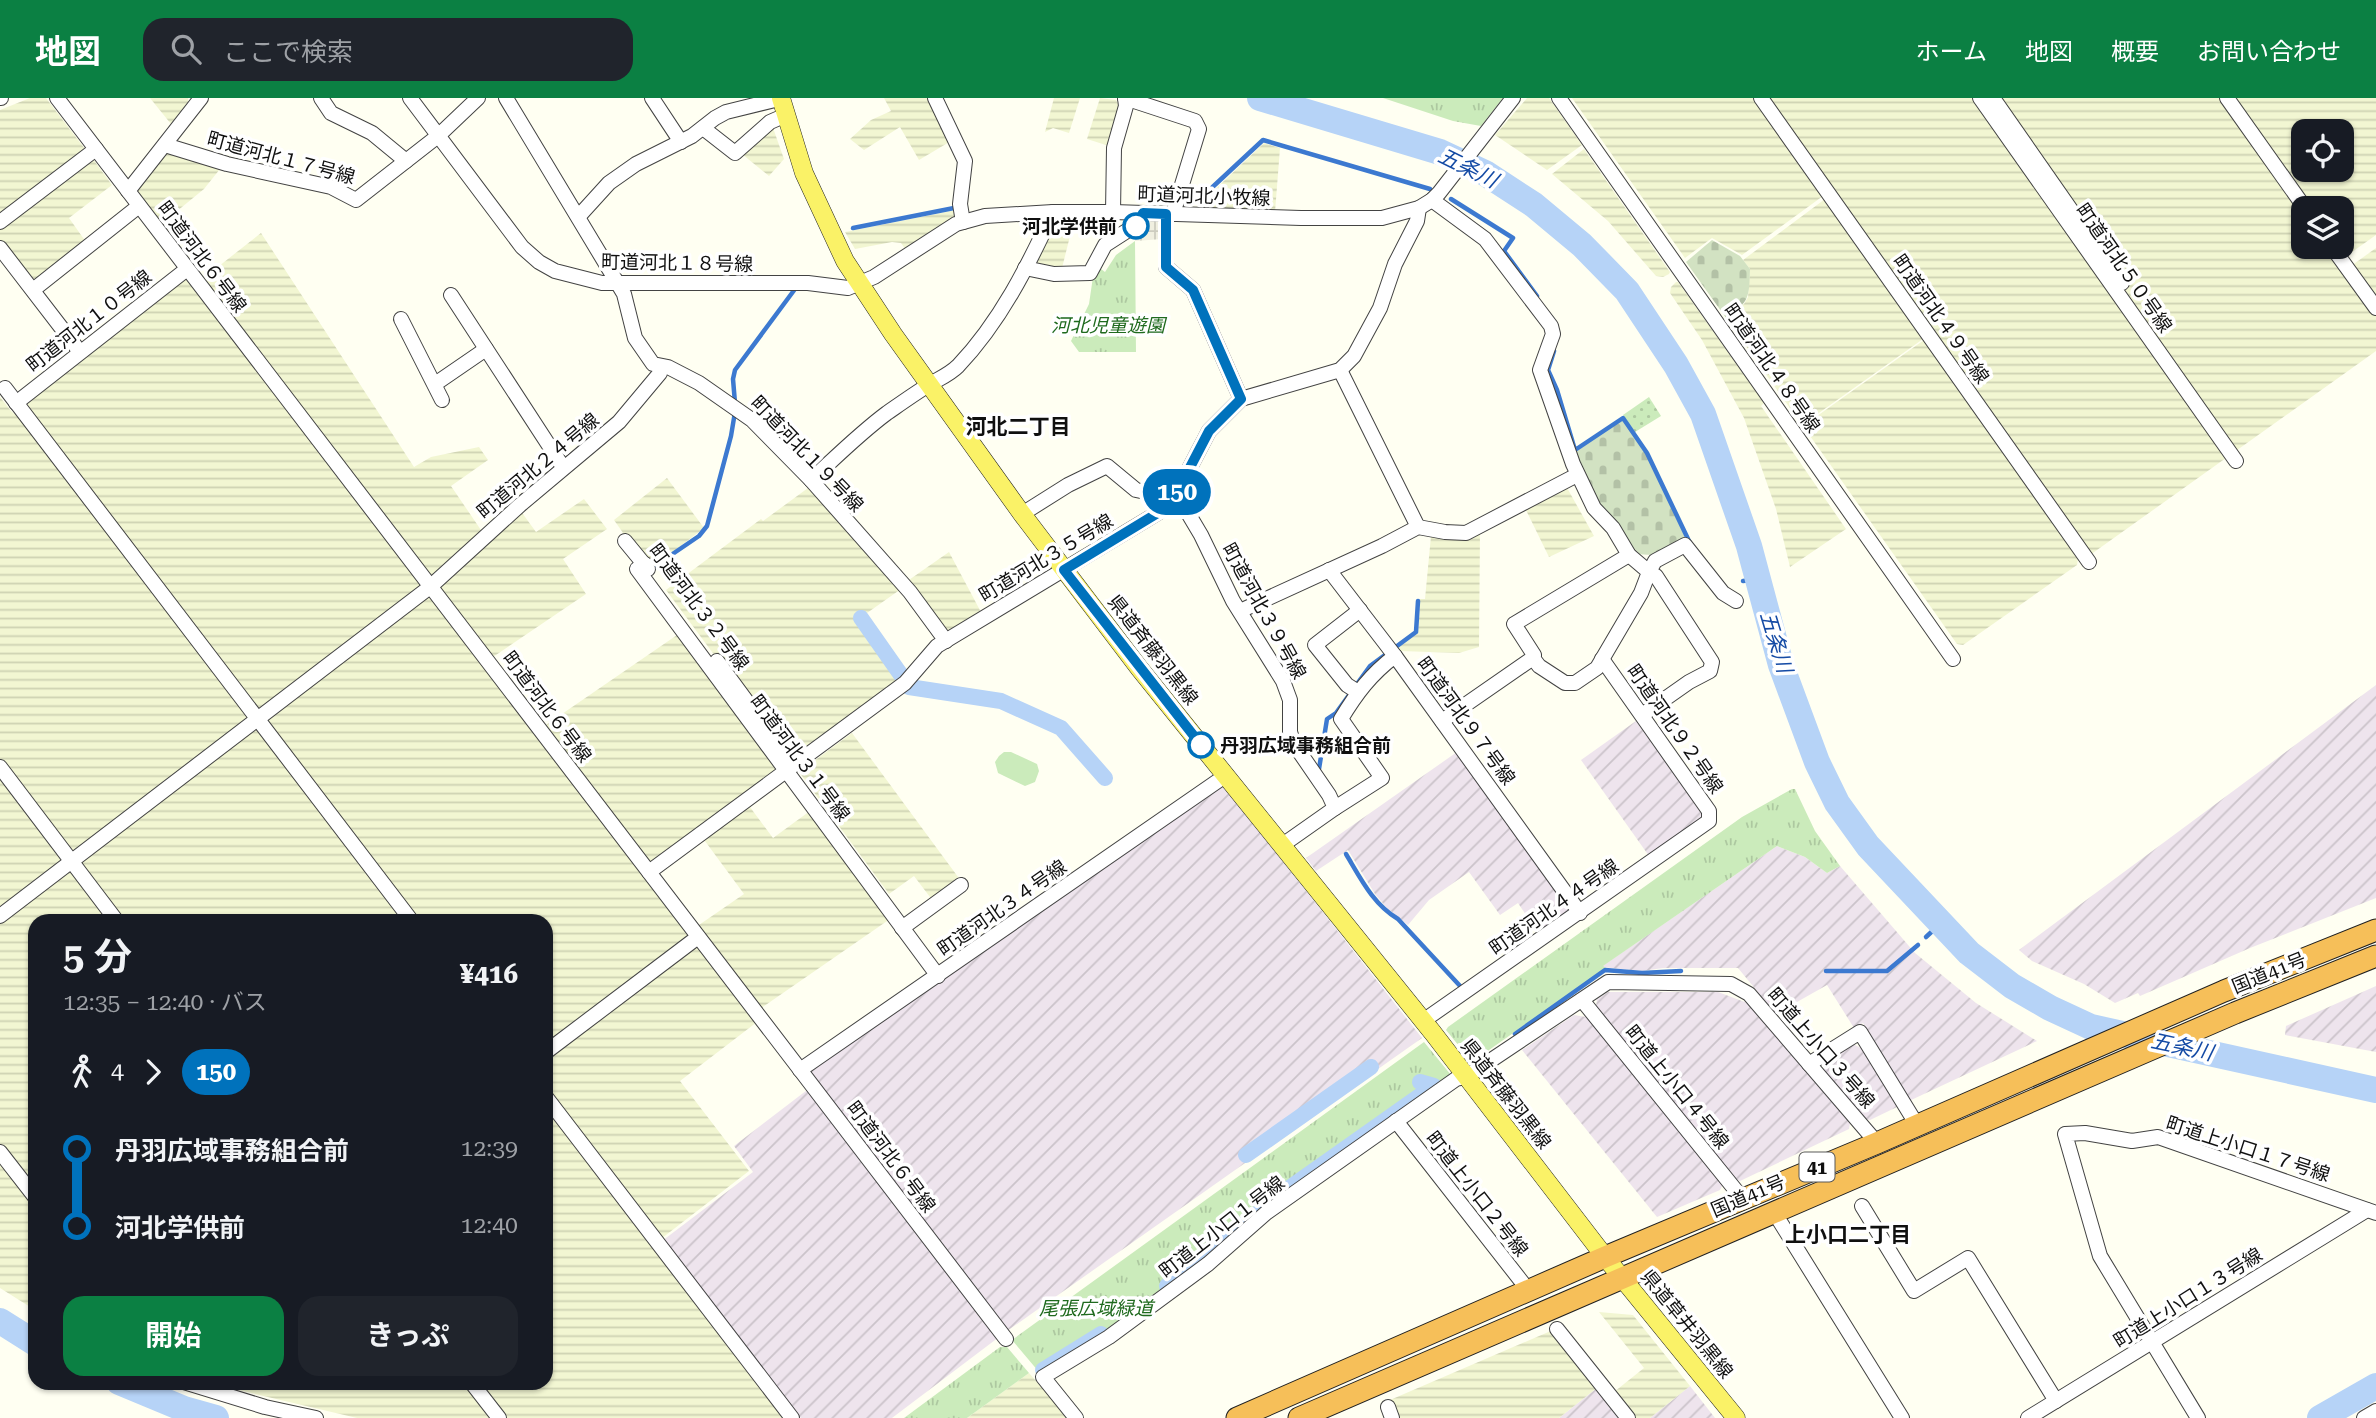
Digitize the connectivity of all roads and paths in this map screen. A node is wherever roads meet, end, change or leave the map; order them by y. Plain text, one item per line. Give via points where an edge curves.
1 (57, 98) edge
2 (201, 98) edge
3 (321, 98) edge
4 (410, 98) edge
5 (478, 98) edge
6 (506, 98) edge
7 (652, 98) edge
8 (935, 98) edge
9 (1125, 98) edge
10 (1513, 98) edge
11 (1559, 98) edge
12 (1761, 98) edge
13 (1980, 98) edge
14 (1993, 98) edge
15 (2227, 98) edge
16 (783, 103) edge
17 (703, 128) junction
18 (438, 136) junction
19 (681, 142) junction
20 (164, 145) junction
21 (96, 149) junction
22 (406, 161) junction
23 (128, 191) junction
24 (2296, 196) edge
25 (1432, 200) junction
26 (139, 206) junction
27 (1419, 208) junction
28 (1053, 212) junction
29 (1114, 212) junction
30 (1143, 213) junction
31 (1170, 214) junction
32 (579, 216) junction
33 (0, 222) edge
34 (963, 222) junction
35 (0, 248) edge
36 (2341, 259) edge
37 (1026, 268) junction
38 (187, 269) junction
39 (859, 283) junction
40 (618, 284) junction
41 (33, 290) junction
42 (451, 295) dead end
43 (2376, 308) edge
44 (401, 319) dead end
45 (486, 349) junction
46 (80, 352) junction
47 (661, 367) junction
48 (1340, 370) junction
49 (2179, 380) junction
50 (435, 384) junction
51 (929, 384) junction
52 (2, 387) edge
53 (1241, 399) junction
54 (442, 400) dead end
55 (16, 403) junction
56 (2236, 461) dead end
57 (564, 467) junction
58 (1577, 475) junction
59 (811, 480) junction
60 (1174, 498) junction
61 (1022, 514) junction
62 (1418, 527) junction
63 (625, 541) dead end
64 (1629, 555) junction
65 (2089, 562) dead end
66 (1064, 570) junction
67 (1329, 570) junction
68 (1649, 572) junction
69 (430, 587) junction
70 (1736, 601) dead end
71 (1360, 610) junction
72 (1240, 611) junction
73 (946, 641) junction
74 (1395, 656) junction
75 (1533, 659) junction
76 (1602, 659) junction
77 (1953, 660) dead end
78 (1358, 692) junction
79 (1642, 715) junction
80 (257, 720) junction
81 (1443, 721) junction
82 (0, 767) edge
83 (789, 767) junction
84 (1225, 776) junction
85 (1335, 808) junction
86 (1707, 823) joint
87 (1281, 846) junction
88 (72, 861) junction
89 (649, 872) junction
90 (961, 885) dead end
91 (1580, 913) junction
92 (112, 914) edge
93 (406, 914) edge
94 (0, 916) edge
95 (902, 928) junction
96 (2376, 930) edge
97 (698, 937) junction
98 (2376, 956) edge
99 (938, 976) junction
100 (1582, 1000) junction
101 (1423, 1021) junction
102 (553, 1047) edge
103 (1809, 1064) junction
104 (800, 1070) junction
105 (1466, 1077) junction
106 (553, 1106) edge
107 (1395, 1121) junction
108 (1917, 1125) junction
109 (1877, 1143) junction
110 (0, 1152) edge
111 (28, 1188) edge
112 (1742, 1198) junction
113 (1861, 1206) dead end
114 (2372, 1211) edge
115 (1774, 1212) junction
116 (1605, 1257) junction
117 (1622, 1278) junction
118 (1529, 1291) junction
119 (1557, 1329) dead end
120 (1006, 1339) dead end
121 (2151, 1343) junction
122 (210, 1390) edge
123 (477, 1390) edge
124 (2056, 1401) junction
125 (2376, 1411) edge
126 (316, 1418) edge
127 (499, 1418) edge
128 (792, 1418) edge
129 (1076, 1418) edge
130 (1237, 1418) edge
131 (1299, 1418) edge
132 (1628, 1418) edge
133 (1737, 1418) edge
134 (1902, 1418) edge
135 (2028, 1418) edge
136 (2198, 1418) edge
137 (2364, 1418) edge

1 - 21 street, 町道河北６号線
2 - 20 street
3 - 22 street via 331,113 372,133
4 - 18 street, 町道河北１８号線
5 - 18 street, 町道河北１７号線
6 - 32 street, 町道河北１９号線
7 - 19 street
8 - 34 street via 965,160 960,204
9 - 29 street via 1114,148
9 - 31 street via 1195,121 1199,129
10 - 25 street, 町道河北小牧線
11 - 77 street, 町道河北４８号線
12 - 65 street, 町道河北４９号線
13 - 49 street, 町道河北５０号線
14 - 49 street via 2187,375
15 - 24 street
16 - 17 street via 726,112
16 - 17 street via 770,122 736,153
16 - 39 main road, 県道斉藤羽黒線 via 814,197
17 - 19 street
18 - 22 street, 町道河北１７号線
18 - 40 street, 町道河北１８号線 via 530,255 564,274
19 - 32 street via 609,183
20 - 22 street, 町道河北１７号線 via 331,187 356,200
20 - 23 street
21 - 23 street, 町道河北６号線
21 - 33 street
23 - 26 street, 町道河北６号線
25 - 27 street, 町道河北小牧線
25 - 58 street via 1485,239 1551,326 1553,334 1540,370
26 - 38 street, 町道河北６号線
26 - 41 street
27 - 31 street, 町道河北小牧線 via 1382,218
27 - 48 street via 1380,308 1354,356
28 - 29 street, 町道河北小牧線
28 - 34 street, 町道河北小牧線 via 996,214
28 - 37 street
29 - 30 street, 町道河北小牧線
30 - 31 street, 町道河北小牧線
30 - 37 street via 1136,226 1105,245 1090,273 1054,274
31 - 53 street via 1166,267 1193,290
32 - 40 street, 町道河北１９号線
34 - 39 street, 町道河北小牧線
35 - 41 street
36 - 43 street
37 - 51 street via 989,330 951,373
38 - 46 street, 町道河北１０号線
38 - 69 street, 町道河北６号線
39 - 40 street, 町道河北１８号線 via 848,288
39 - 51 main road, 県道斉藤羽黒線
40 - 47 street, 町道河北１９号線 via 635,338 653,364
41 - 46 street
42 - 45 street
44 - 50 street
45 - 50 street
45 - 57 street
46 - 55 street, 町道河北１０号線
47 - 57 street, 町道河北２４号線 via 619,422
47 - 59 street, 町道河北１９号線 via 699,383 752,420
48 - 53 street, 町道河北３５号線
48 - 62 street
49 - 56 street, 町道河北５０号線
50 - 54 street
51 - 59 street via 859,435
51 - 61 main road, 県道斉藤羽黒線
52 - 55 street
53 - 60 street, 町道河北３５号線 via 1209,431
55 - 80 street
57 - 69 street, 町道河北２４号線
58 - 62 street via 1466,533
58 - 64 street via 1594,508
59 - 73 street, 町道河北１９号線 via 911,593
60 - 61 street via 1136,490 1107,466
60 - 66 street, 町道河北３５号線 via 1166,508
60 - 72 street, 町道河北３９号線 via 1182,503 1201,535
61 - 66 main road, 県道斉藤羽黒線
62 - 67 street
63 - 83 street, 町道河北３２号線
64 - 68 street
64 - 75 street via 1514,624
66 - 73 street, 町道河北３５号線
66 - 84 main road, 県道斉藤羽黒線
67 - 71 street
67 - 72 street
68 - 70 street via 1655,561 1685,545 1723,593
68 - 76 street
68 - 79 street via 1712,662 1710,671
69 - 80 street, 町道河北２４号線
69 - 89 street, 町道河北６号線
71 - 74 street
71 - 78 street via 1315,645
72 - 85 street, 町道河北３９号線 via 1283,681 1290,700 1294,744
73 - 83 street, 町道河北３５号線 via 905,682
74 - 78 street, 町道河北９７号線
74 - 81 street, 町道河北９７号線
75 - 76 street via 1566,683 1575,683
75 - 81 street
76 - 79 street, 町道河北９２号線
78 - 85 street, 町道河北９７号線 via 1341,719 1382,778
79 - 86 street, 町道河北９２号線 via 1709,811
80 - 88 street, 町道河北２４号線
80 - 93 street
81 - 91 street, 町道河北９７号線
82 - 88 street
83 - 89 street, 町道河北３５号線
83 - 95 street, 町道河北３１号線
84 - 87 main road, 県道斉藤羽黒線
84 - 99 street, 町道河北３４号線
85 - 87 street
86 - 91 street, 町道河北４４号線
87 - 101 main road, 県道斉藤羽黒線
88 - 92 street
88 - 94 street, 町道河北２４号線
89 - 97 street, 町道河北６号線
90 - 95 street
91 - 101 street, 町道河北４４号線
95 - 99 street, 町道河北３１号線
96 - 108 highway, 国道41号 / 41
97 - 102 street
97 - 104 street, 町道河北６号線
98 - 115 highway, 国道41号 / 41
99 - 104 street, 町道河北３４号線
100 - 103 street, 町道上小口３号線 via 1608,982 1731,984 1749,994
100 - 105 street, 町道上小口３号線
100 - 112 street, 町道上小口４号線
101 - 105 main road, 県道斉藤羽黒線
103 - 108 street via 1860,1032
103 - 109 street, 町道上小口３号線
104 - 120 street, 町道河北６号線
105 - 107 street, 町道上小口１号線 via 1456,1079
105 - 116 main road, 県道斉藤羽黒線
106 - 128 street
107 - 118 street, 町道上小口２号線
107 - 129 street, 町道上小口１号線 via 1266,1213 1208,1264 1119,1330 1043,1377
108 - 109 highway, 国道41号 / 41
109 - 112 highway, 国道41号 / 41
110 - 111 street
112 - 116 highway, 国道41号 / 41
113 - 124 street via 1914,1291 1968,1258
114 - 121 street, 町道上小口１３号線
114 - 121 street, 町道上小口１７号線 via 2158,1137 2126,1140 2064,1134 2100,1256
115 - 117 highway, 国道41号 / 41
115 - 134 street
116 - 117 main road, 県道草井羽黒線
116 - 118 highway, 国道41号 / 41
117 - 131 highway, 国道41号 / 41
117 - 133 main road, 県道草井羽黒線
118 - 130 highway, 国道41号 / 41
119 - 132 street
121 - 124 street, 町道上小口１３号線
121 - 136 street
122 - 126 street
123 - 127 street
124 - 135 street, 町道上小口１３号線
125 - 137 street

